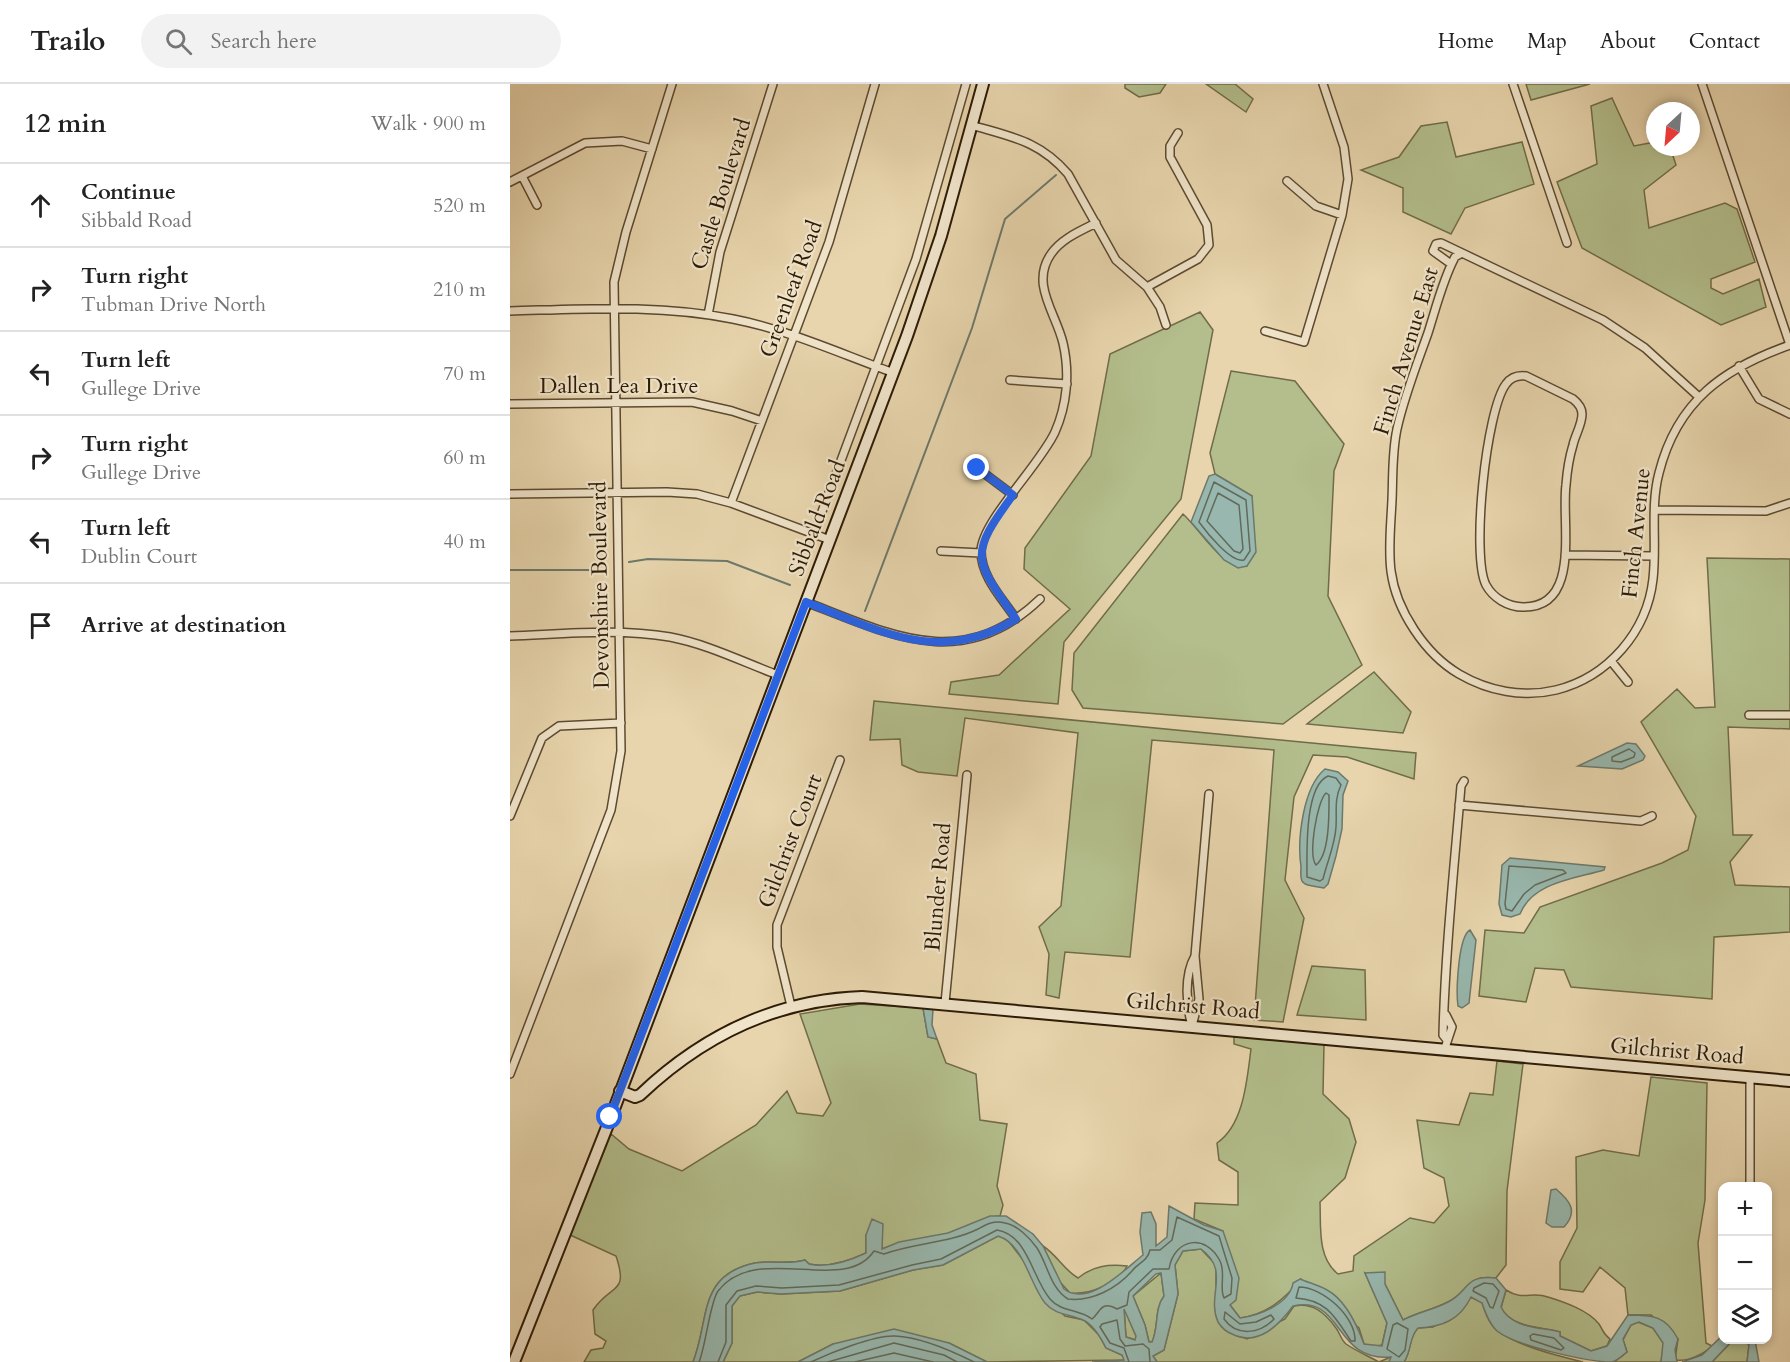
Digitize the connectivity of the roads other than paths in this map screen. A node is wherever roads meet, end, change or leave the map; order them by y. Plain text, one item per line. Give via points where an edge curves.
1 (672, 84) edge
2 (773, 84) edge
3 (875, 84) edge
4 (966, 84) edge
5 (983, 84) edge
6 (1323, 84) edge
7 (1513, 84) edge
8 (1702, 84) edge
9 (971, 125) junction
10 (1178, 133) dead end
11 (652, 149) junction
12 (522, 176) junction
13 (1287, 181) dead end
14 (510, 183) edge
15 (537, 205) dead end
16 (1342, 214) junction
17 (1096, 223) junction
18 (1567, 243) dead end
19 (1147, 287) junction
20 (614, 309) junction
21 (510, 311) edge
22 (708, 315) junction
23 (1166, 325) dead end
24 (1264, 330) dead end
25 (794, 336) junction
26 (1790, 345) edge
27 (1739, 366) junction
28 (877, 367) junction
29 (894, 373) junction
30 (1010, 380) dead end
31 (1066, 384) junction
32 (1699, 397) junction
33 (615, 402) junction
34 (510, 404) edge
35 (1790, 414) edge
36 (762, 421) junction
37 (977, 468) dead end
38 (617, 492) junction
39 (510, 494) edge
40 (1013, 495) junction
41 (731, 503) junction
42 (1790, 503) edge
43 (1655, 510) junction
44 (814, 533) junction
45 (830, 540) junction
46 (941, 551) dead end
47 (981, 553) junction
48 (1565, 555) junction
49 (1654, 556) junction
50 (1041, 599) dead end
51 (806, 602) junction
52 (1016, 619) junction
53 (1416, 631) joint
54 (619, 633) junction
55 (510, 636) edge
56 (1611, 661) junction
57 (778, 675) junction
58 (1628, 682) dead end
59 (1749, 715) dead end
60 (1790, 715) edge
61 (621, 723) junction
62 (840, 760) dead end
63 (967, 775) dead end
64 (1464, 781) dead end
65 (1209, 794) dead end
66 (1459, 805) junction
67 (510, 816) edge
68 (1652, 816) dead end
69 (945, 1003) junction
70 (791, 1006) junction
71 (1192, 1026) junction
72 (1446, 1045) junction
73 (510, 1074) edge
74 (1750, 1077) junction
75 (1790, 1081) edge
76 (620, 1091) junction
77 (1750, 1182) edge
78 (514, 1362) edge

1 - 11 street, Devonshire Boulevard
2 - 22 street, Castle Boulevard via 720,252
3 - 25 street, Greenleaf Road via 829,242
4 - 28 street via 916,259
5 - 9 street, Sibbald Road
6 - 16 street via 1348,164
7 - 18 street
8 - 26 street
9 - 17 street via 1025,140 1048,153 1068,174
9 - 29 street, Sibbald Road via 936,253
10 - 19 street via 1170,146 1170,157 1207,225 1209,245 1198,259
11 - 12 street via 598,140 570,149
11 - 20 street, Devonshire Boulevard via 619,257
12 - 14 street
12 - 15 street
13 - 16 street via 1316,206
16 - 24 street via 1304,342
17 - 19 street via 1122,267
17 - 31 street via 1058,245 1043,272 1043,290 1063,345
19 - 23 street
20 - 21 street
20 - 22 street
20 - 33 street, Devonshire Boulevard
22 - 25 street
25 - 28 street
25 - 36 street, Greenleaf Road
26 - 27 street, Finch Avenue
27 - 32 street, Finch Avenue
27 - 35 street via 1759,399
28 - 29 street
28 - 44 street
29 - 45 street, Sibbald Road
30 - 31 street
31 - 40 street via 1055,431
32 - 43 street, Finch Avenue via 1676,429 1662,461
32 - 53 street, Finch Avenue East via 1645,348 1603,320 1456,258 1401,414 1394,452 1391,572
33 - 34 street, Dallen Lea Drive
33 - 36 street, Dallen Lea Drive via 692,402
33 - 38 street, Devonshire Boulevard
36 - 41 street, Greenleaf Road
37 - 40 street
38 - 39 street
38 - 41 street via 680,492
38 - 54 street, Devonshire Boulevard
40 - 47 street via 986,533
41 - 44 street
42 - 43 street via 1766,511
43 - 49 street, Finch Avenue
44 - 45 street
45 - 51 street, Sibbald Road
46 - 47 street
47 - 52 street via 987,576
48 - 48 street via 1565,490 1581,411 1573,399 1542,382 1526,375 1514,377 1504,388 1485,465 1481,571 1489,590 1498,599 1516,606 1534,606 1562,582
48 - 49 street
49 - 56 street, Finch Avenue via 1646,609 1634,633
50 - 52 street
51 - 52 street via 889,634 926,643 966,641
51 - 57 street, Sibbald Road
53 - 56 street, Finch Avenue via 1427,647 1454,671 1510,693 1539,693 1567,687
54 - 55 street
54 - 57 street via 663,636 696,644
54 - 61 street, Devonshire Boulevard
56 - 58 street
57 - 76 street, Sibbald Road
59 - 60 street
61 - 67 street via 559,726 542,738
61 - 73 street, Devonshire Boulevard via 621,751 611,810
62 - 70 street, Gilchrist Court via 777,925 777,947
63 - 69 street, Blunder Road
64 - 66 street
65 - 71 street via 1194,956 1189,966
66 - 68 street via 1641,821
66 - 72 street via 1444,996 1452,1027
69 - 70 street, Gilchrist Road via 862,997
69 - 71 street, Gilchrist Road
70 - 76 street, Gilchrist Road via 742,1023 702,1045 640,1095
71 - 72 street, Gilchrist Road
72 - 74 street, Gilchrist Road
74 - 75 street, Gilchrist Road
74 - 77 street
76 - 78 street, Sibbald Road

